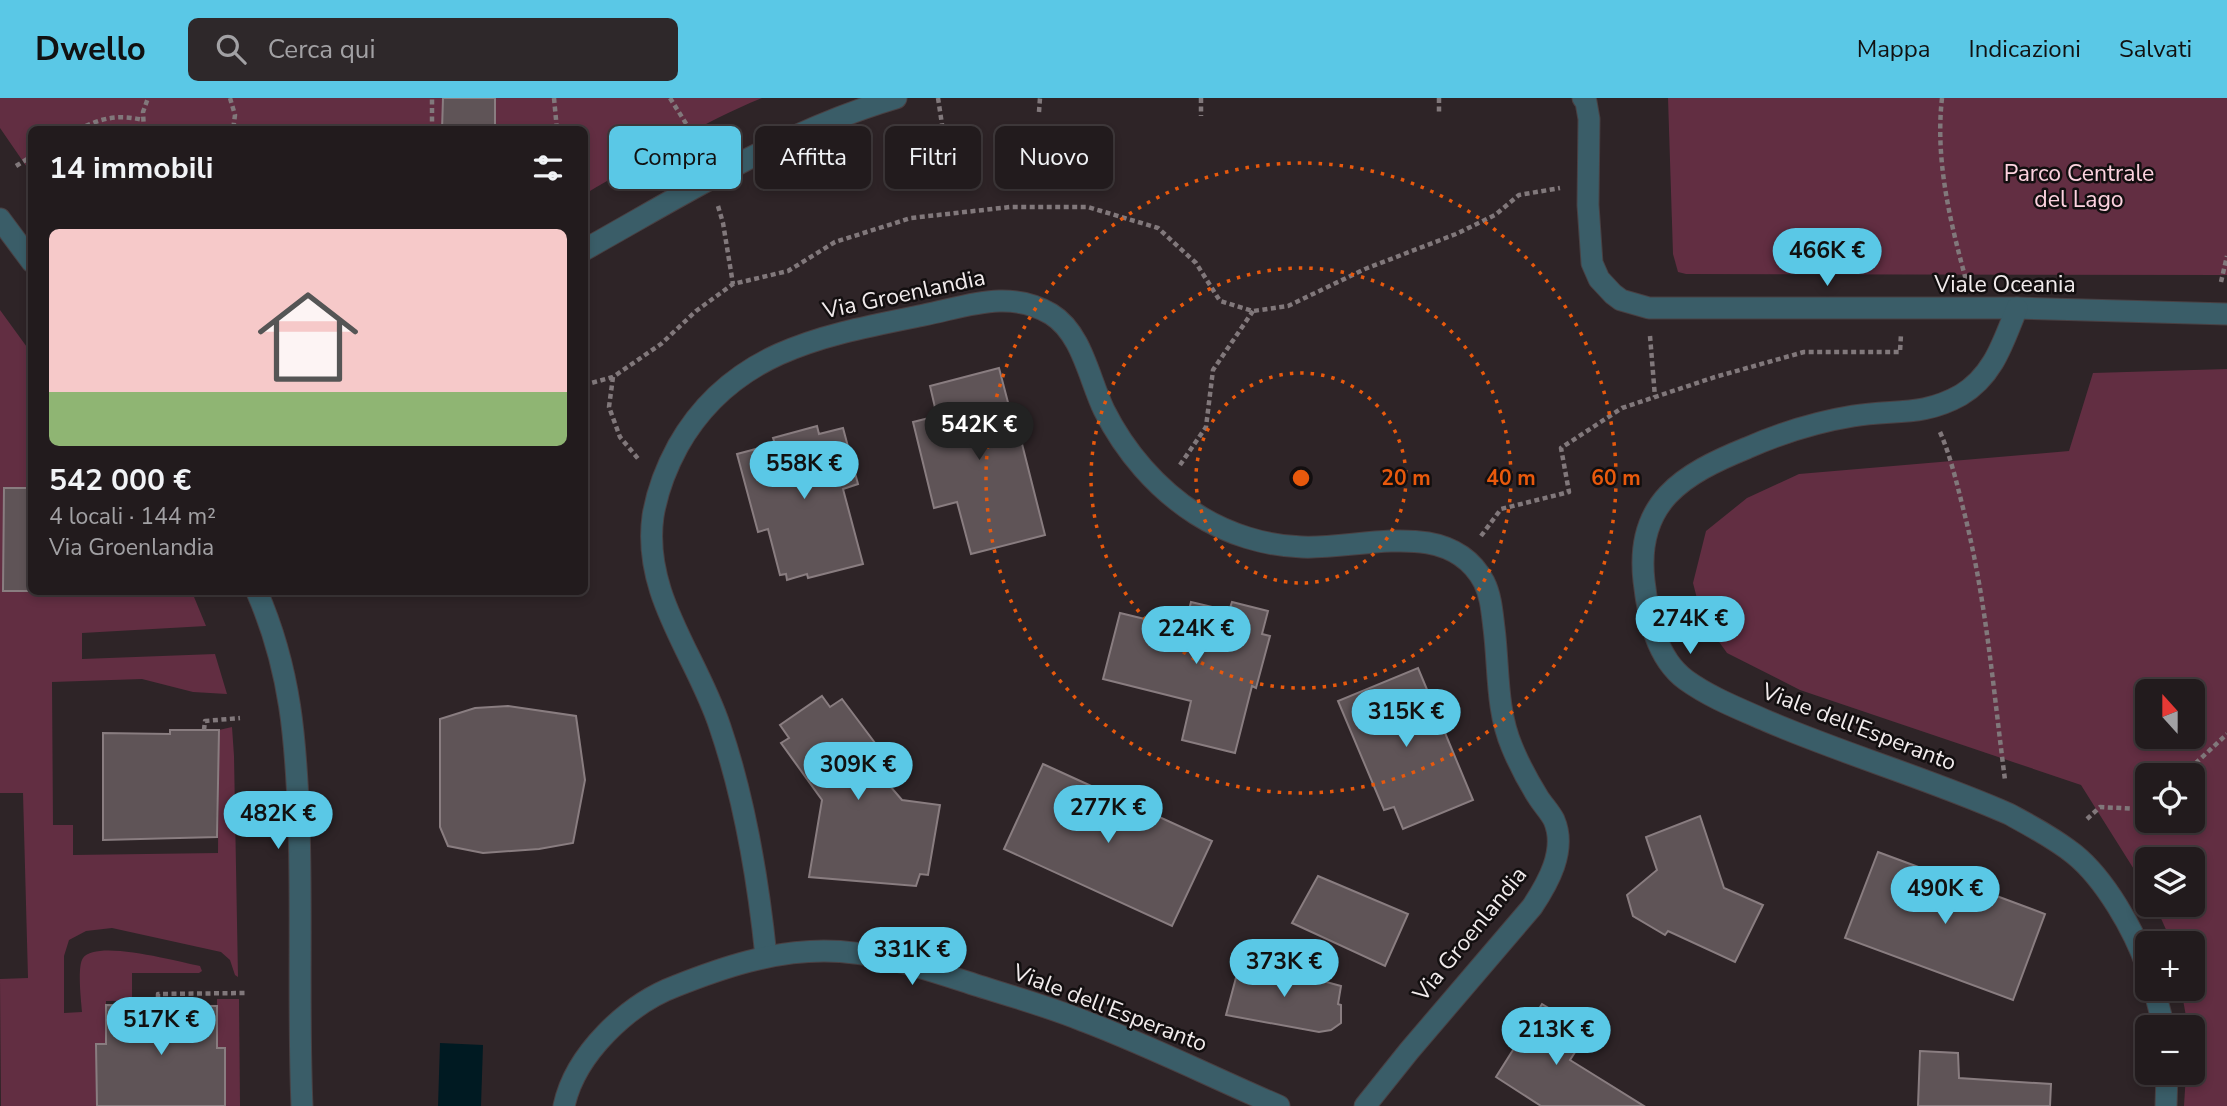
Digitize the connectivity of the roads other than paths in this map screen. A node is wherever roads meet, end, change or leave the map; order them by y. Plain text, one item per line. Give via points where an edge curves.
1 (896, 98) edge
2 (1583, 98) edge
3 (0, 219) edge
4 (588, 248) edge
5 (28, 257) edge
6 (2017, 308) junction
7 (2227, 314) edge
8 (258, 595) edge
9 (2135, 939) edge
10 (766, 956) junction
11 (2167, 1085) edge
12 (302, 1106) edge
13 (564, 1106) edge
14 (1279, 1106) edge
15 (1365, 1106) edge
16 (2166, 1106) edge

1 - 4 street via 849,113 750,157
2 - 6 street, Viale Oceania via 1589,119 1592,263 1604,284 1621,300 1649,308
3 - 5 street
6 - 7 street, Viale Oceania
6 - 9 street, Viale dell'Esperanto via 1987,373 1961,395 1930,409 1820,422 1756,443 1696,471 1664,499 1647,531 1643,555 1646,600 1667,661 1699,688 1796,733 2009,814 2085,864
8 - 12 street via 280,656 296,746
10 - 13 street, Viale dell'Esperanto via 692,979 640,1003 611,1028 586,1059
10 - 14 street, Viale dell'Esperanto via 842,952 944,974 1084,1021
10 - 15 street, Via Groenlandia via 744,814 729,754 711,700 671,621 656,579 652,525 657,493 701,411 720,391 758,365 827,336 1012,300 1044,310 1066,328 1099,399 1133,456 1164,489 1208,521 1266,543 1321,548 1404,539 1438,545 1464,559 1487,587 1506,734 1553,819 1558,834 1556,860 1532,907
11 - 16 street

